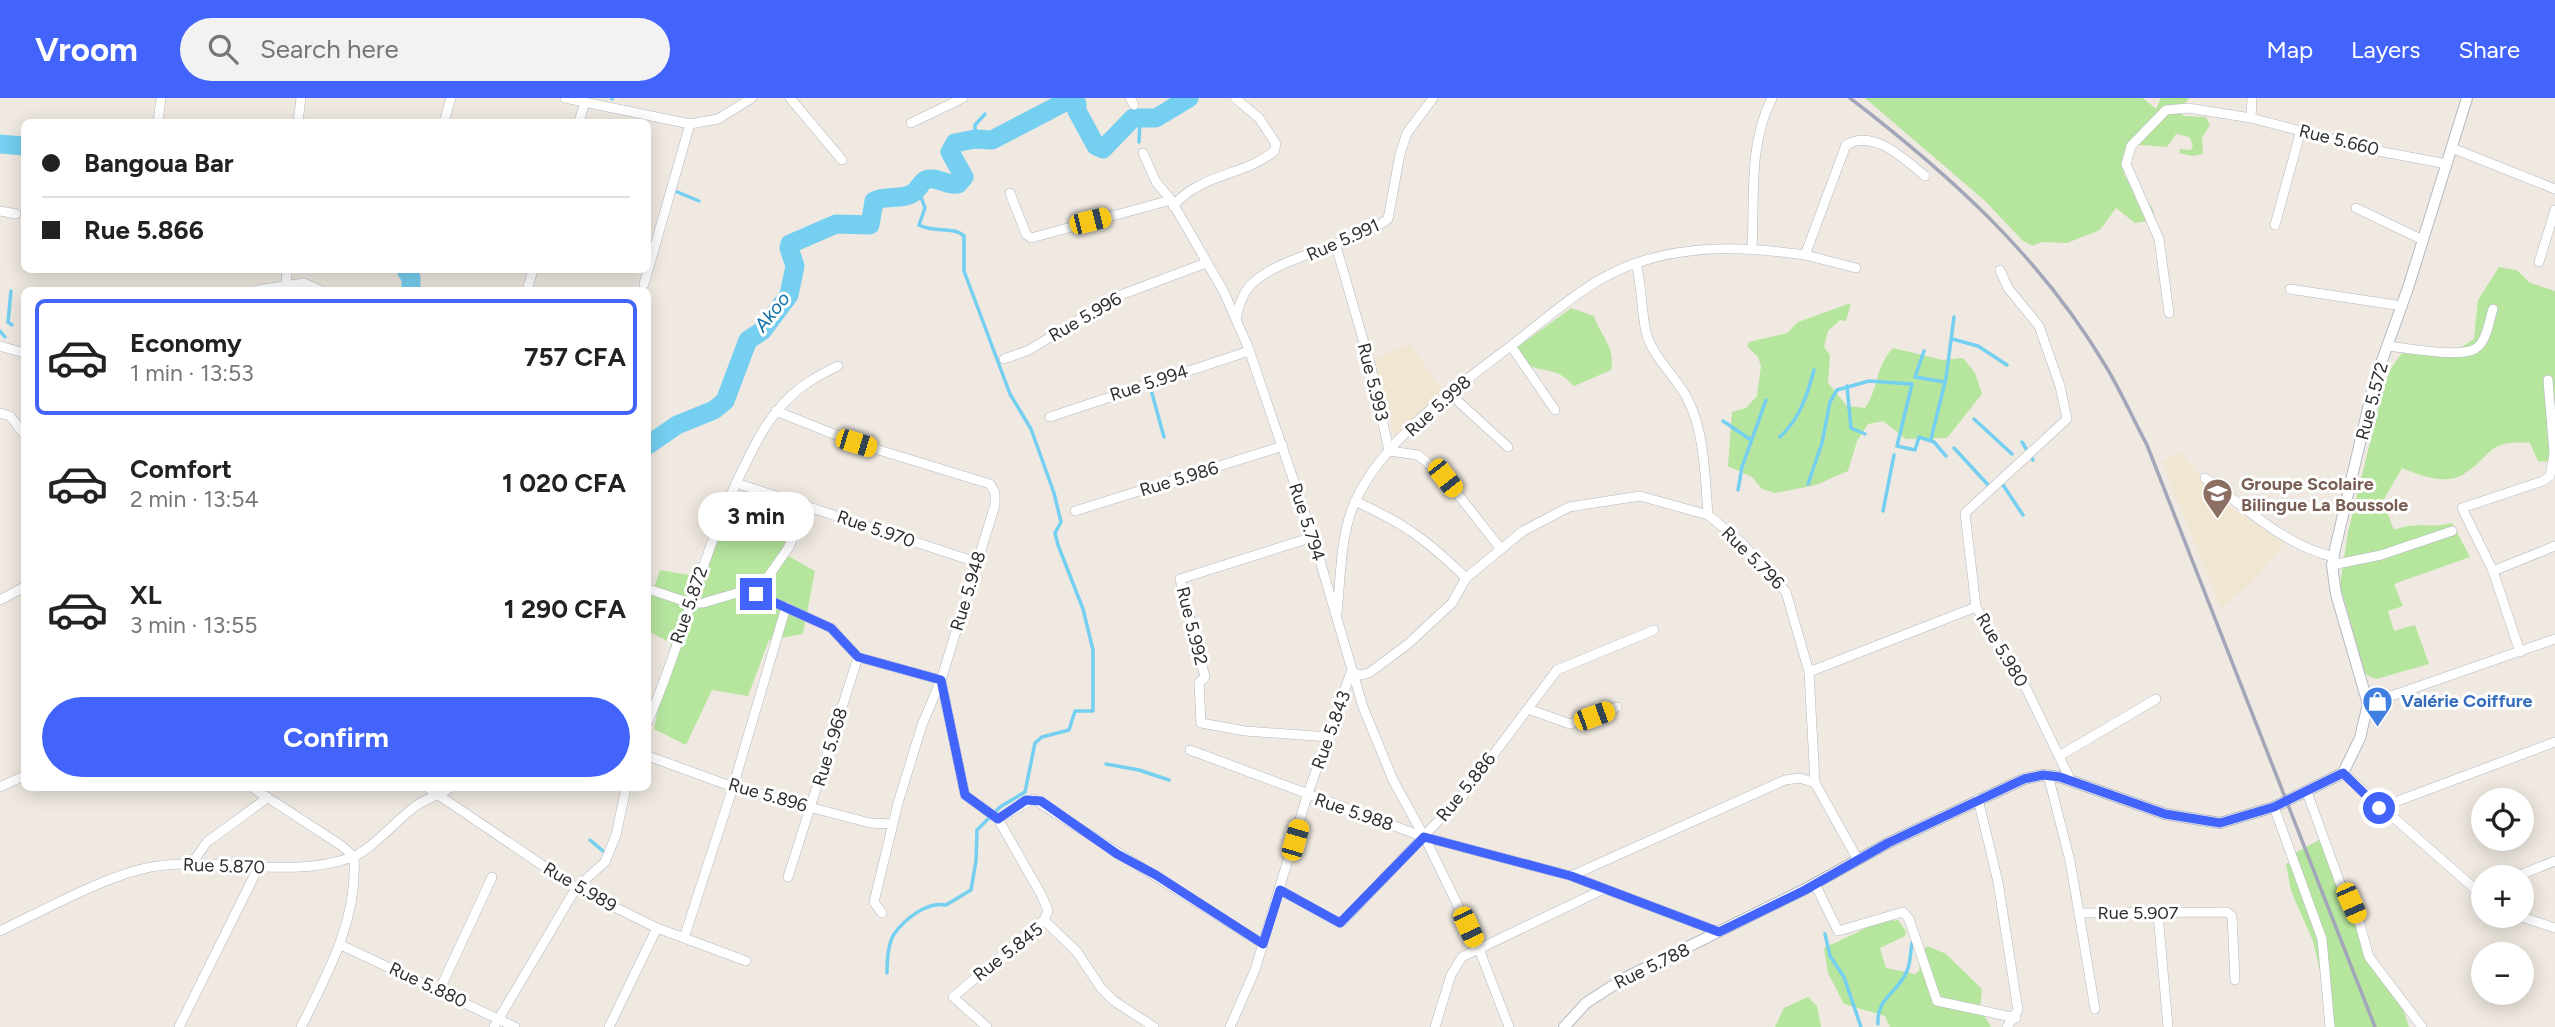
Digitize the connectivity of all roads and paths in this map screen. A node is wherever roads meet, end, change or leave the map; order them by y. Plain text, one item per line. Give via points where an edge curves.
1 (161, 98) edge
2 (301, 98) edge
3 (452, 98) edge
4 (565, 98) edge
5 (752, 98) edge
6 (790, 98) edge
7 (963, 98) edge
8 (1235, 98) edge
9 (1416, 98) edge
10 (1772, 98) edge
11 (2252, 98) edge
12 (2467, 98) edge
13 (585, 102) junction
14 (1429, 102) edge
15 (2251, 118) junction
16 (158, 119) edge
17 (298, 119) edge
18 (445, 119) edge
19 (580, 119) edge
20 (911, 123) dead end
21 (690, 124) junction
22 (2301, 131) junction
23 (2452, 148) junction
24 (1143, 153) dead end
25 (842, 160) dead end
26 (2447, 164) junction
27 (1925, 176) dead end
28 (2555, 189) edge
29 (1010, 193) dead end
30 (1172, 203) junction
31 (2356, 208) dead end
32 (0, 211) edge
33 (2555, 211) edge
34 (16, 214) dead end
35 (2275, 225) dead end
36 (2423, 240) junction
37 (1336, 246) junction
38 (1752, 248) junction
39 (1805, 255) junction
40 (651, 260) edge
41 (2539, 262) dead end
42 (1206, 263) junction
43 (1636, 263) junction
44 (1856, 268) dead end
45 (2000, 271) dead end
46 (287, 273) edge
47 (647, 273) edge
48 (286, 284) junction
49 (644, 284) dead end
50 (272, 287) edge
51 (312, 287) edge
52 (2290, 289) dead end
53 (2402, 306) junction
54 (2493, 309) dead end
55 (2169, 313) dead end
56 (1236, 318) junction
57 (0, 345) edge
58 (1511, 346) junction
59 (2388, 346) junction
60 (1249, 351) junction
61 (21, 352) edge
62 (1004, 359) dead end
63 (838, 366) dead end
64 (2548, 380) dead end
65 (1450, 394) junction
66 (1555, 410) dead end
67 (776, 411) junction
68 (0, 413) edge
69 (1050, 416) dead end
70 (2553, 422) edge
71 (21, 429) edge
72 (1283, 446) junction
73 (1508, 447) dead end
74 (1390, 451) junction
75 (2206, 478) dead end
76 (736, 483) junction
77 (1355, 501) junction
78 (806, 505) junction
79 (1075, 511) dead end
80 (1708, 515) junction
81 (2452, 531) dead end
82 (1313, 537) junction
83 (2555, 546) edge
84 (1501, 549) junction
85 (2333, 561) junction
86 (976, 562) junction
87 (2493, 571) junction
88 (1466, 578) junction
89 (21, 589) edge
90 (651, 590) edge
91 (756, 594) junction
92 (0, 600) edge
93 (690, 603) junction
94 (786, 607) junction
95 (1976, 607) junction
96 (1337, 617) junction
97 (1654, 630) dead end
98 (2555, 639) edge
99 (2520, 652) junction
100 (858, 657) junction
101 (1352, 672) junction
102 (1810, 672) junction
103 (941, 680) junction
104 (2156, 699) dead end
105 (2368, 706) junction
106 (1617, 707) dead end
107 (1528, 709) junction
108 (651, 713) edge
109 (1329, 737) junction
110 (2555, 742) edge
111 (1190, 750) dead end
112 (2061, 755) junction
113 (651, 757) edge
114 (2343, 773) junction
115 (2048, 775) junction
116 (21, 777) edge
117 (2070, 779) junction
118 (1815, 783) junction
119 (733, 786) junction
120 (0, 787) edge
121 (257, 791) edge
122 (433, 791) edge
123 (445, 791) edge
124 (625, 791) edge
125 (2306, 792) junction
126 (439, 795) junction
127 (1307, 796) junction
128 (267, 798) junction
129 (1978, 799) junction
130 (811, 807) junction
131 (2274, 807) junction
132 (2379, 808) junction
133 (998, 819) junction
134 (892, 824) junction
135 (1424, 837) junction
136 (354, 857) junction
137 (1858, 860) junction
138 (2555, 861) edge
139 (192, 863) junction
140 (258, 868) junction
141 (2534, 869) edge
142 (1571, 876) junction
143 (492, 877) dead end
144 (788, 877) dead end
145 (1815, 884) junction
146 (2471, 884) edge
147 (576, 888) junction
148 (1604, 889) junction
149 (1280, 890) junction
150 (882, 913) dead end
151 (2079, 914) junction
152 (2158, 914) junction
153 (1044, 920) junction
154 (2534, 921) edge
155 (657, 928) junction
156 (2555, 928) edge
157 (0, 931) edge
158 (1719, 932) junction
159 (684, 938) junction
160 (1263, 944) junction
161 (341, 945) junction
162 (1479, 949) junction
163 (746, 961) dead end
164 (2235, 980) dead end
165 (440, 989) junction
166 (2095, 1009) dead end
167 (2016, 1018) junction
168 (496, 1023) edge
169 (179, 1027) edge
170 (301, 1027) edge
171 (515, 1027) edge
172 (610, 1027) edge
173 (987, 1027) edge
174 (1154, 1027) edge
175 (1230, 1027) edge
176 (1435, 1027) edge
177 (1509, 1027) edge
178 (1564, 1027) edge
179 (2007, 1027) edge
180 (2168, 1027) edge
181 (2330, 1027) edge
182 (2422, 1027) edge

1 - 16 street
2 - 17 street
3 - 18 street
4 - 13 street
5 - 21 street via 718,119
6 - 25 street
7 - 20 street
8 - 30 street via 1259,118 1276,144 1274,151 1198,185
9 - 14 street
10 - 38 street via 1754,150
11 - 15 street
12 - 23 street, Rue 5.572
13 - 19 street
13 - 21 street
14 - 37 street, Rue 5.991 via 1407,133 1399,154 1388,219
15 - 22 street, Rue 5.660
15 - 55 street, Rue 5.660 via 2188,108 2166,110 2128,150 2127,167 2160,239
21 - 40 street
22 - 26 street, Rue 5.660
22 - 35 street
23 - 26 street, Rue 5.572
23 - 28 street
24 - 30 street
26 - 36 street, Rue 5.572
27 - 39 street via 1873,140 1857,139 1846,145
29 - 30 street via 1031,238
30 - 42 street, Rue 5.794
31 - 36 street
32 - 34 street
33 - 41 street
36 - 53 street, Rue 5.572
37 - 56 street, Rue 5.991 via 1264,275 1248,288
37 - 74 street, Rue 5.993
38 - 39 street, Rue 5.998
38 - 43 street, Rue 5.998 via 1722,247
39 - 44 street, Rue 5.998
42 - 56 street, Rue 5.794
42 - 62 street, Rue 5.996 via 1118,296 1029,350
43 - 58 street, Rue 5.998 via 1591,285
43 - 80 street via 1646,332 1695,418
45 - 95 street via 2039,326 2067,419 1965,513
46 - 48 street
47 - 49 street
48 - 50 street
48 - 51 street
52 - 53 street
53 - 59 street, Rue 5.572
54 - 59 street via 2476,349 2461,353
56 - 60 street, Rue 5.794
57 - 61 street
58 - 65 street, Rue 5.998
58 - 66 street
59 - 85 street, Rue 5.572 via 2374,383
60 - 69 street, Rue 5.994
60 - 72 street, Rue 5.794
63 - 67 street, Rue 5.872 via 810,379
64 - 70 street
65 - 73 street
65 - 74 street, Rue 5.998
67 - 76 street, Rue 5.872
67 - 86 street, Rue 5.948 via 856,443 990,484 995,505
68 - 71 street via 10,416
70 - 87 street via 2554,469 2550,476 2462,508
72 - 79 street, Rue 5.986
72 - 82 street, Rue 5.794
74 - 77 street, Rue 5.998
74 - 84 street via 1418,455 1445,478
75 - 85 street via 2284,537
76 - 78 street, Rue 5.970
76 - 93 street, Rue 5.872
77 - 88 street via 1402,523
77 - 96 street, Rue 5.998 via 1347,523
78 - 86 street, Rue 5.970
78 - 91 street via 789,547
80 - 84 street, Rue 5.796 via 1640,496 1569,507 1523,531
80 - 102 street, Rue 5.796 via 1742,543 1786,592
81 - 85 street via 2381,555
82 - 96 street, Rue 5.794
82 - 109 street, Rue 5.992 via 1180,579 1205,677 1199,683 1201,723
83 - 87 street
84 - 88 street, Rue 5.796
85 - 105 street, Rue 5.572 via 2336,594
86 - 103 street, Rue 5.948
87 - 99 street
88 - 101 street, Rue 5.796 via 1452,604 1408,644 1369,673
89 - 92 street
90 - 93 street
91 - 93 street via 737,593
91 - 94 street
93 - 108 street, Rue 5.872
94 - 100 street via 831,628
94 - 119 street
95 - 102 street, Rue 5.980
95 - 112 street, Rue 5.980 via 2003,646
96 - 101 street, Rue 5.794
97 - 107 street, Rue 5.886 via 1557,670
98 - 99 street
99 - 105 street
100 - 103 street
100 - 130 street, Rue 5.968
101 - 109 street, Rue 5.843
101 - 135 street, Rue 5.794 via 1392,780
102 - 118 street, Rue 5.796
103 - 133 street via 965,795
103 - 134 street, Rue 5.948
104 - 112 street
105 - 114 street via 2361,738
106 - 107 street via 1570,724
107 - 135 street, Rue 5.886
109 - 127 street, Rue 5.843
110 - 132 street
111 - 127 street, Rue 5.988
112 - 117 street, Rue 5.980
113 - 119 street, Rue 5.896
114 - 125 street, Rue 5.788
114 - 132 street
115 - 117 street, Rue 5.788
115 - 129 street, Rue 5.788 via 2024,779
115 - 151 street, Rue 5.907
116 - 120 street
117 - 131 street, Rue 5.788 via 2165,814 2211,823
118 - 137 street, Rue 5.796
118 - 142 street via 1785,780
119 - 130 street, Rue 5.896
119 - 159 street
121 - 128 street
122 - 126 street, Rue 5.989
123 - 126 street, Rue 5.870
124 - 147 street via 616,835 604,862
125 - 131 street, Rue 5.788
125 - 182 street via 2370,957
126 - 136 street, Rue 5.870 via 412,809
126 - 147 street, Rue 5.989
127 - 135 street, Rue 5.988
127 - 149 street, Rue 5.843
128 - 136 street
128 - 139 street via 207,842
129 - 137 street, Rue 5.788
129 - 167 street via 1998,882
130 - 134 street, Rue 5.896
130 - 144 street, Rue 5.968
131 - 181 street via 2322,939
132 - 146 street
133 - 153 street via 1042,896 1048,911
133 - 160 street via 1026,800 1041,801
134 - 150 street, Rue 5.948 via 874,902
135 - 142 street, Rue 5.988
135 - 149 street, Rue 5.886 via 1340,923
135 - 162 street, Rue 5.794
136 - 140 street, Rue 5.870 via 324,864
136 - 161 street via 355,878
137 - 145 street, Rue 5.788
138 - 141 street
139 - 140 street, Rue 5.870
139 - 157 street, Rue 5.870 via 140,870
140 - 169 street
142 - 148 street, Rue 5.988
143 - 165 street
145 - 158 street, Rue 5.788
145 - 167 street via 1838,931 1903,912 1937,1001
147 - 155 street, Rue 5.989
147 - 168 street
148 - 158 street, Rue 5.988
148 - 162 street
149 - 160 street, Rue 5.843
151 - 152 street, Rue 5.907
151 - 166 street
152 - 164 street, Rue 5.907 via 2230,914
152 - 180 street
153 - 173 street, Rue 5.845 via 953,997
153 - 174 street, Rue 5.845 via 1090,968 1101,988
154 - 156 street
155 - 159 street, Rue 5.989
155 - 172 street
158 - 178 street, Rue 5.788 via 1602,991
159 - 163 street, Rue 5.989
160 - 175 street, Rue 5.843
161 - 165 street, Rue 5.880
161 - 170 street
162 - 176 street via 1457,963
162 - 177 street, Rue 5.794
165 - 168 street, Rue 5.880
167 - 179 street
168 - 171 street, Rue 5.880

